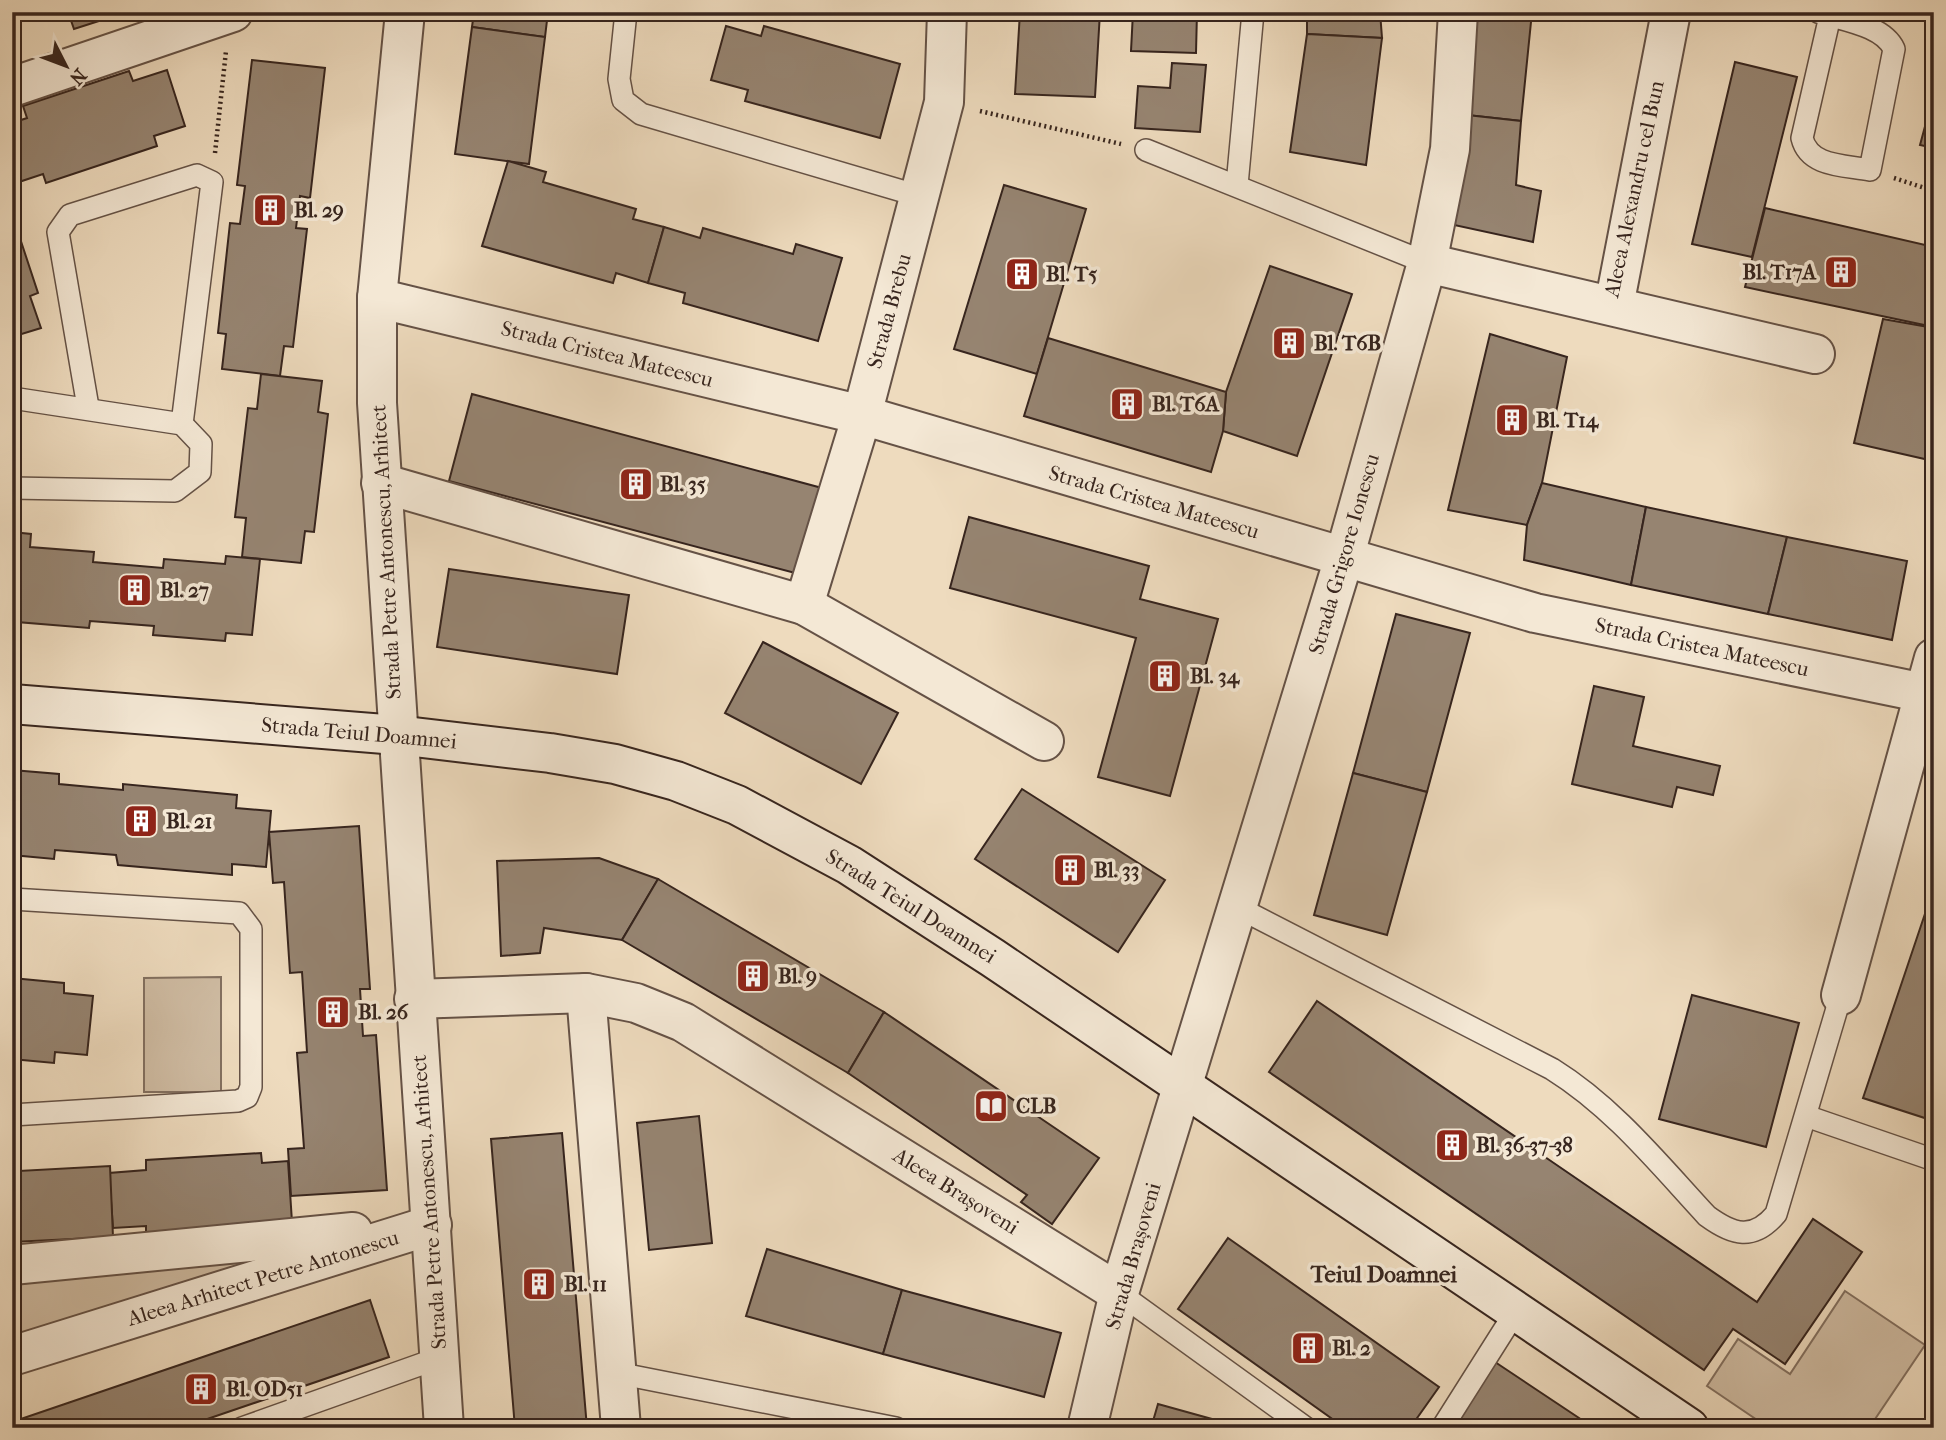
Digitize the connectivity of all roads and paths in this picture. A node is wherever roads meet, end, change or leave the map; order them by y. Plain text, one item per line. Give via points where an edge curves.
1 (405, 12) edge
2 (626, 12) edge
3 (947, 12) edge
4 (1253, 12) edge
5 (1458, 12) edge
6 (1671, 12) edge
7 (232, 13) edge
8 (1824, 14) edge
9 (12, 87) edge
10 (944, 102) junction
11 (1146, 150) joint
12 (1870, 170) junction
13 (212, 182) junction
14 (1237, 185) junction
15 (1934, 191) edge
16 (919, 196) junction
17 (1427, 263) junction
18 (377, 298) junction
19 (1614, 306) junction
20 (1815, 354) dead end
21 (12, 398) edge
22 (88, 407) junction
23 (862, 415) junction
24 (182, 424) junction
25 (381, 483) junction
26 (12, 488) edge
27 (1344, 558) junction
28 (804, 605) junction
29 (1931, 682) edge
30 (12, 704) edge
31 (397, 735) junction
32 (1044, 741) dead end
33 (12, 899) edge
34 (1237, 907) junction
35 (586, 993) junction
36 (1841, 995) joint
37 (415, 999) junction
38 (1185, 1087) junction
39 (12, 1115) edge
40 (1806, 1116) junction
41 (1934, 1160) edge
42 (432, 1225) junction
43 (12, 1265) edge
44 (1119, 1293) junction
45 (1516, 1311) junction
46 (12, 1356) edge
47 (439, 1358) junction
48 (617, 1373) junction
49 (1276, 1417) edge
50 (242, 1428) edge
51 (444, 1428) edge
52 (621, 1428) edge
53 (896, 1428) edge
54 (1087, 1428) edge
55 (1307, 1428) edge
56 (1442, 1428) edge
57 (1689, 1428) edge

1 - 18 street, Strada Petre Antonescu, Arhitect
2 - 16 lane via 619,79 623,100 641,114
3 - 10 street, Strada Brebu
4 - 14 lane
5 - 17 street, Strada Grigore Ionescu via 1450,149
6 - 19 street, Aleea Alexandru cel Bun
7 - 9 street
7 - 13 path
8 - 12 lane via 1889,38 1894,49
8 - 12 lane via 1802,138 1805,151 1813,159
10 - 11 path
10 - 16 street, Strada Brebu
11 - 14 lane
12 - 15 path
13 - 22 lane via 197,175 70,215 58,232
13 - 24 lane
14 - 17 lane
16 - 23 street, Strada Brebu
17 - 19 street, Aleea Alexandru cel Bun
17 - 27 street, Strada Grigore Ionescu
18 - 23 street, Strada Cristea Mateescu
18 - 25 street, Strada Petre Antonescu, Arhitect
19 - 20 street
21 - 22 lane
22 - 24 lane
23 - 27 street, Strada Cristea Mateescu
23 - 28 street, Strada Brebu
24 - 26 lane via 201,444 200,472 175,491
25 - 28 street
25 - 31 street, Strada Petre Antonescu, Arhitect
27 - 29 street, Strada Cristea Mateescu via 1535,613
27 - 34 street, Strada Grigore Ionescu
28 - 32 street
29 - 36 street
30 - 31 street, Strada Teiul Doamnei
31 - 37 street, Strada Petre Antonescu, Arhitect
31 - 38 street, Strada Teiul Doamnei via 615,764 676,780 737,805 849,865
33 - 39 lane via 239,913 251,929 251,1087 247,1097 238,1101
34 - 38 street, Strada Grigore Ionescu
34 - 40 lane via 1580,1086 1725,1229 1749,1233 1765,1227 1776,1214
35 - 37 street, Aleea Brașoveni
35 - 44 street, Aleea Brașoveni via 636,1003 684,1022
35 - 48 street
36 - 40 lane
37 - 42 street, Strada Petre Antonescu, Arhitect
38 - 44 street, Strada Brașoveni
38 - 45 street, Strada Teiul Doamnei
40 - 41 lane
42 - 43 street, Aleea Arhitect Petre Antonescu
42 - 46 street, Aleea Arhitect Petre Antonescu
42 - 47 street, Strada Petre Antonescu, Arhitect
44 - 49 lane, Aleea Brașoveni
44 - 54 street, Strada Brașoveni
45 - 56 lane
45 - 57 street, Strada Teiul Doamnei
47 - 50 lane
47 - 51 street, Strada Petre Antonescu, Arhitect
48 - 52 street
48 - 53 lane
49 - 55 lane, Aleea Brașoveni

